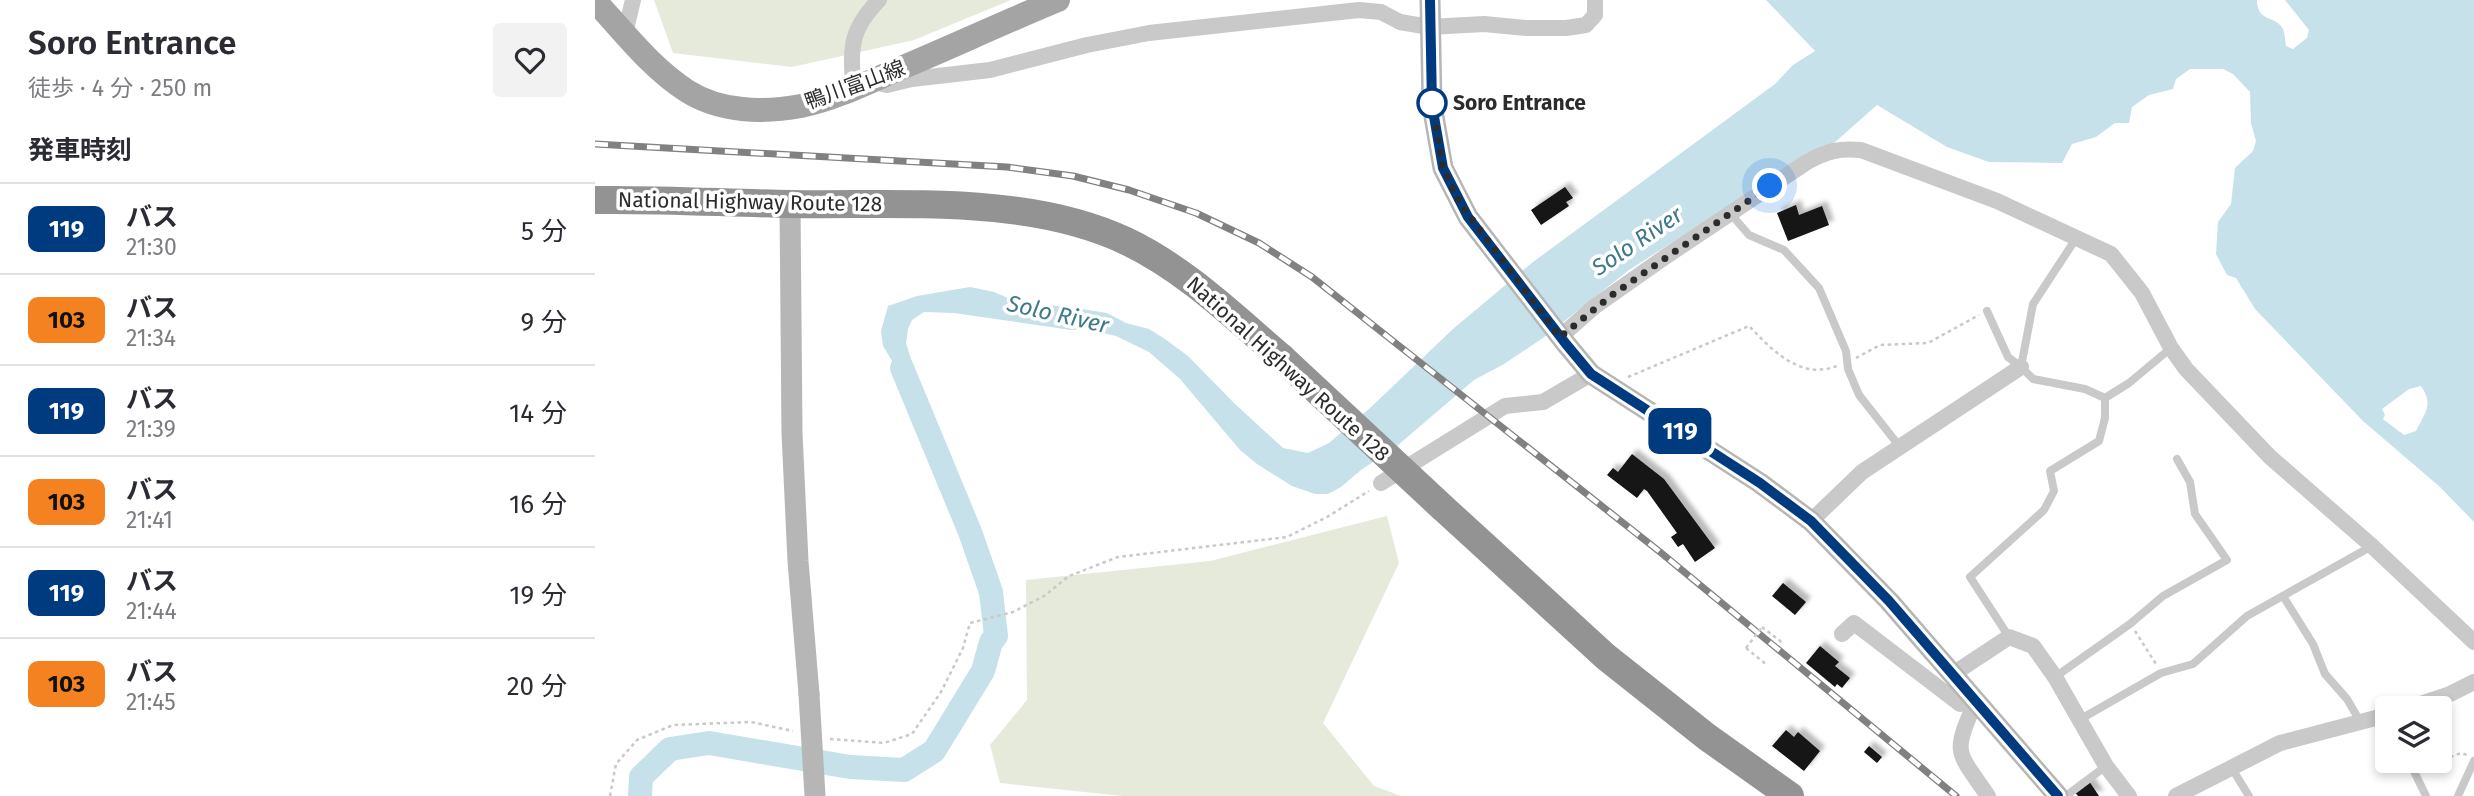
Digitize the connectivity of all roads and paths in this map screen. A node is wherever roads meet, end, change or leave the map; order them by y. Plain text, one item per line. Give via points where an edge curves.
1 (633, 0) edge
2 (879, 0) edge
3 (1058, 0) edge
4 (1430, 0) edge
5 (1595, 0) edge
6 (595, 1) edge
7 (1429, 27) junction
8 (625, 33) junction
9 (863, 85) junction
10 (595, 200) edge
11 (790, 204) junction
12 (1730, 213) junction
13 (2077, 237) junction
14 (1987, 311) joint
15 (1558, 333) junction
16 (2171, 348) junction
17 (1848, 363) junction
18 (2021, 367) junction
19 (1600, 379) junction
20 (2105, 398) junction
21 (1899, 447) junction
22 (2177, 459) dead end
23 (1381, 483) joint
24 (1811, 521) junction
25 (2372, 547) junction
26 (2283, 596) junction
27 (970, 623) dead end
28 (2130, 624) junction
29 (1842, 634) dead end
30 (2009, 638) junction
31 (2474, 642) edge
32 (1784, 644) dead end
33 (1767, 665) dead end
34 (2161, 673) junction
35 (1953, 674) junction
36 (2055, 677) junction
37 (2474, 682) edge
38 (2444, 696) edge
39 (1976, 700) junction
40 (2375, 719) edge
41 (2079, 720) junction
42 (2361, 723) junction
43 (2452, 757) edge
44 (2474, 760) edge
45 (2106, 766) junction
46 (2231, 767) junction
47 (2415, 773) edge
48 (815, 796) edge
49 (1790, 796) edge
50 (1988, 796) edge
51 (2058, 796) edge
52 (2066, 796) edge
53 (2129, 796) edge
54 (2176, 796) edge
55 (2249, 796) edge
56 (2426, 796) edge
57 (2458, 796) edge

1 - 8 street
2 - 9 street via 863,16 853,41
3 - 9 main road, 鴨川富山線
4 - 7 main road
5 - 7 street via 1595,15 1586,25
6 - 8 main road, 鴨川富山線
7 - 9 street via 1359,10 1149,33 990,70
7 - 15 main road via 1433,116 1443,168 1468,217
8 - 9 main road, 鴨川富山線 via 656,68 688,92 733,108 803,106
10 - 11 highway, National Highway Route 128
11 - 48 main road, bridge via 792,433
11 - 49 highway, National Highway Route 128, bridge via 985,208 1060,218 1125,241 1179,272 1282,358 1606,657
12 - 13 street via 1807,162 1840,148 1861,150 1974,192
12 - 15 street
12 - 17 lane via 1749,235 1784,250 1819,288
13 - 16 street via 2111,254 2142,293
13 - 18 lane via 2033,304
14 - 17 path via 1928,343 1880,345
14 - 18 lane via 2008,357
15 - 19 main road
16 - 20 lane
16 - 25 street via 2270,457
17 - 19 path via 1828,370 1805,369 1790,363 1749,327
17 - 21 lane via 1859,395
18 - 20 lane via 2033,379 2085,389
18 - 21 street
19 - 23 street via 1543,402 1505,406
19 - 24 main road
20 - 30 lane via 2099,441 2050,471 2054,491 2044,510 1970,577
21 - 24 street via 1862,472
22 - 28 lane via 2190,482 2195,514 2227,559 2163,596
23 - 27 path via 1287,537 1118,557 1069,576 1013,612
24 - 35 main road
25 - 26 lane
25 - 31 street
26 - 34 lane via 2247,616 2193,664
26 - 42 lane via 2313,644 2325,674
28 - 34 path
28 - 36 lane
29 - 39 street via 1854,623 1960,704
30 - 35 street
30 - 36 street via 2033,646
32 - 33 path, bridge via 1762,627 1746,648
34 - 41 lane
35 - 39 main road
36 - 41 street
37 - 38 street
39 - 50 street via 1960,740 1960,755
39 - 51 main road
40 - 42 street
41 - 45 street
42 - 46 street via 2280,743
43 - 44 path via 2462,753
44 - 57 lane
45 - 52 lane
45 - 53 street
46 - 54 street
46 - 55 lane
47 - 56 lane

